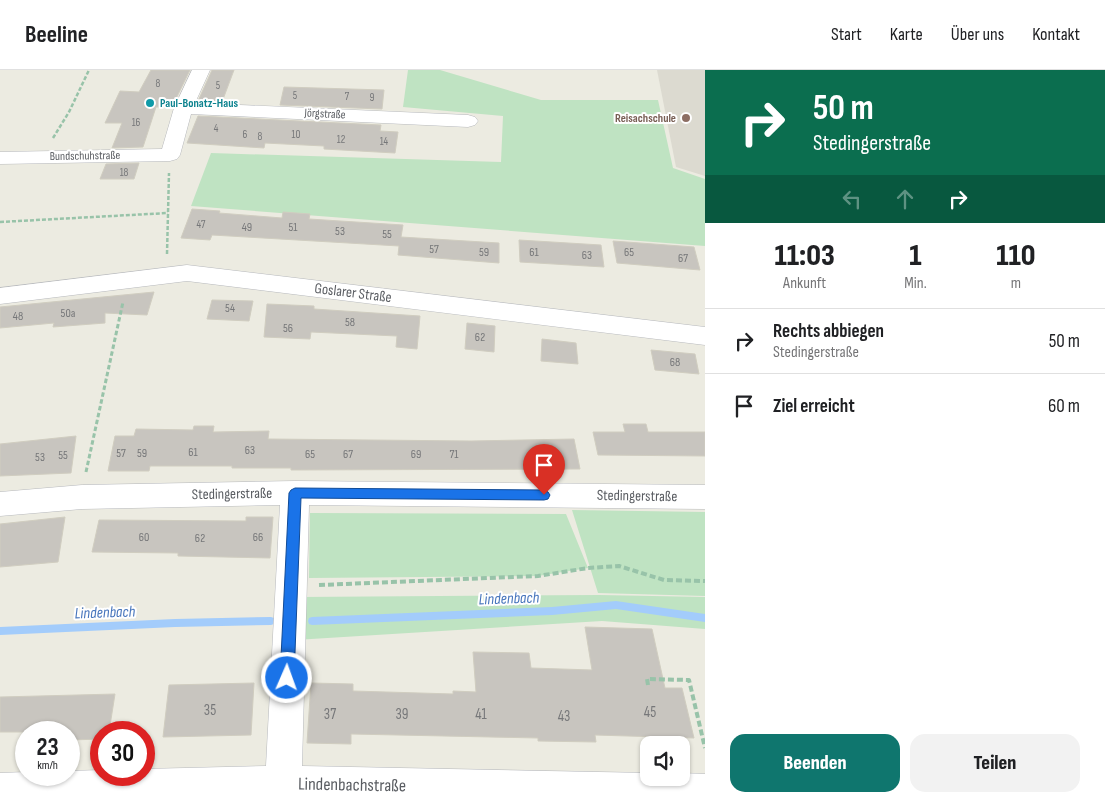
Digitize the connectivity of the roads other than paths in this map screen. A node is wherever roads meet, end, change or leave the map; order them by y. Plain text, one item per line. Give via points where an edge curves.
1 (202, 70) edge
2 (182, 108) junction
3 (468, 121) dead end
4 (0, 158) edge
5 (0, 296) edge
6 (705, 336) edge
7 (295, 493) junction
8 (705, 497) edge
9 (0, 504) edge
10 (0, 791) edge
11 (705, 792) edge
12 (282, 793) edge

1 - 2 street
2 - 3 street, Jörgstraße
2 - 4 street, Bundschuhstraße via 170,155
5 - 6 street, Goslarer Straße via 128,278 187,274
7 - 8 street, Stedingerstraße
7 - 9 street, Stedingerstraße via 82,497
7 - 12 street
10 - 12 street, Lindenbachstraße
11 - 12 street, Lindenbachstraße

